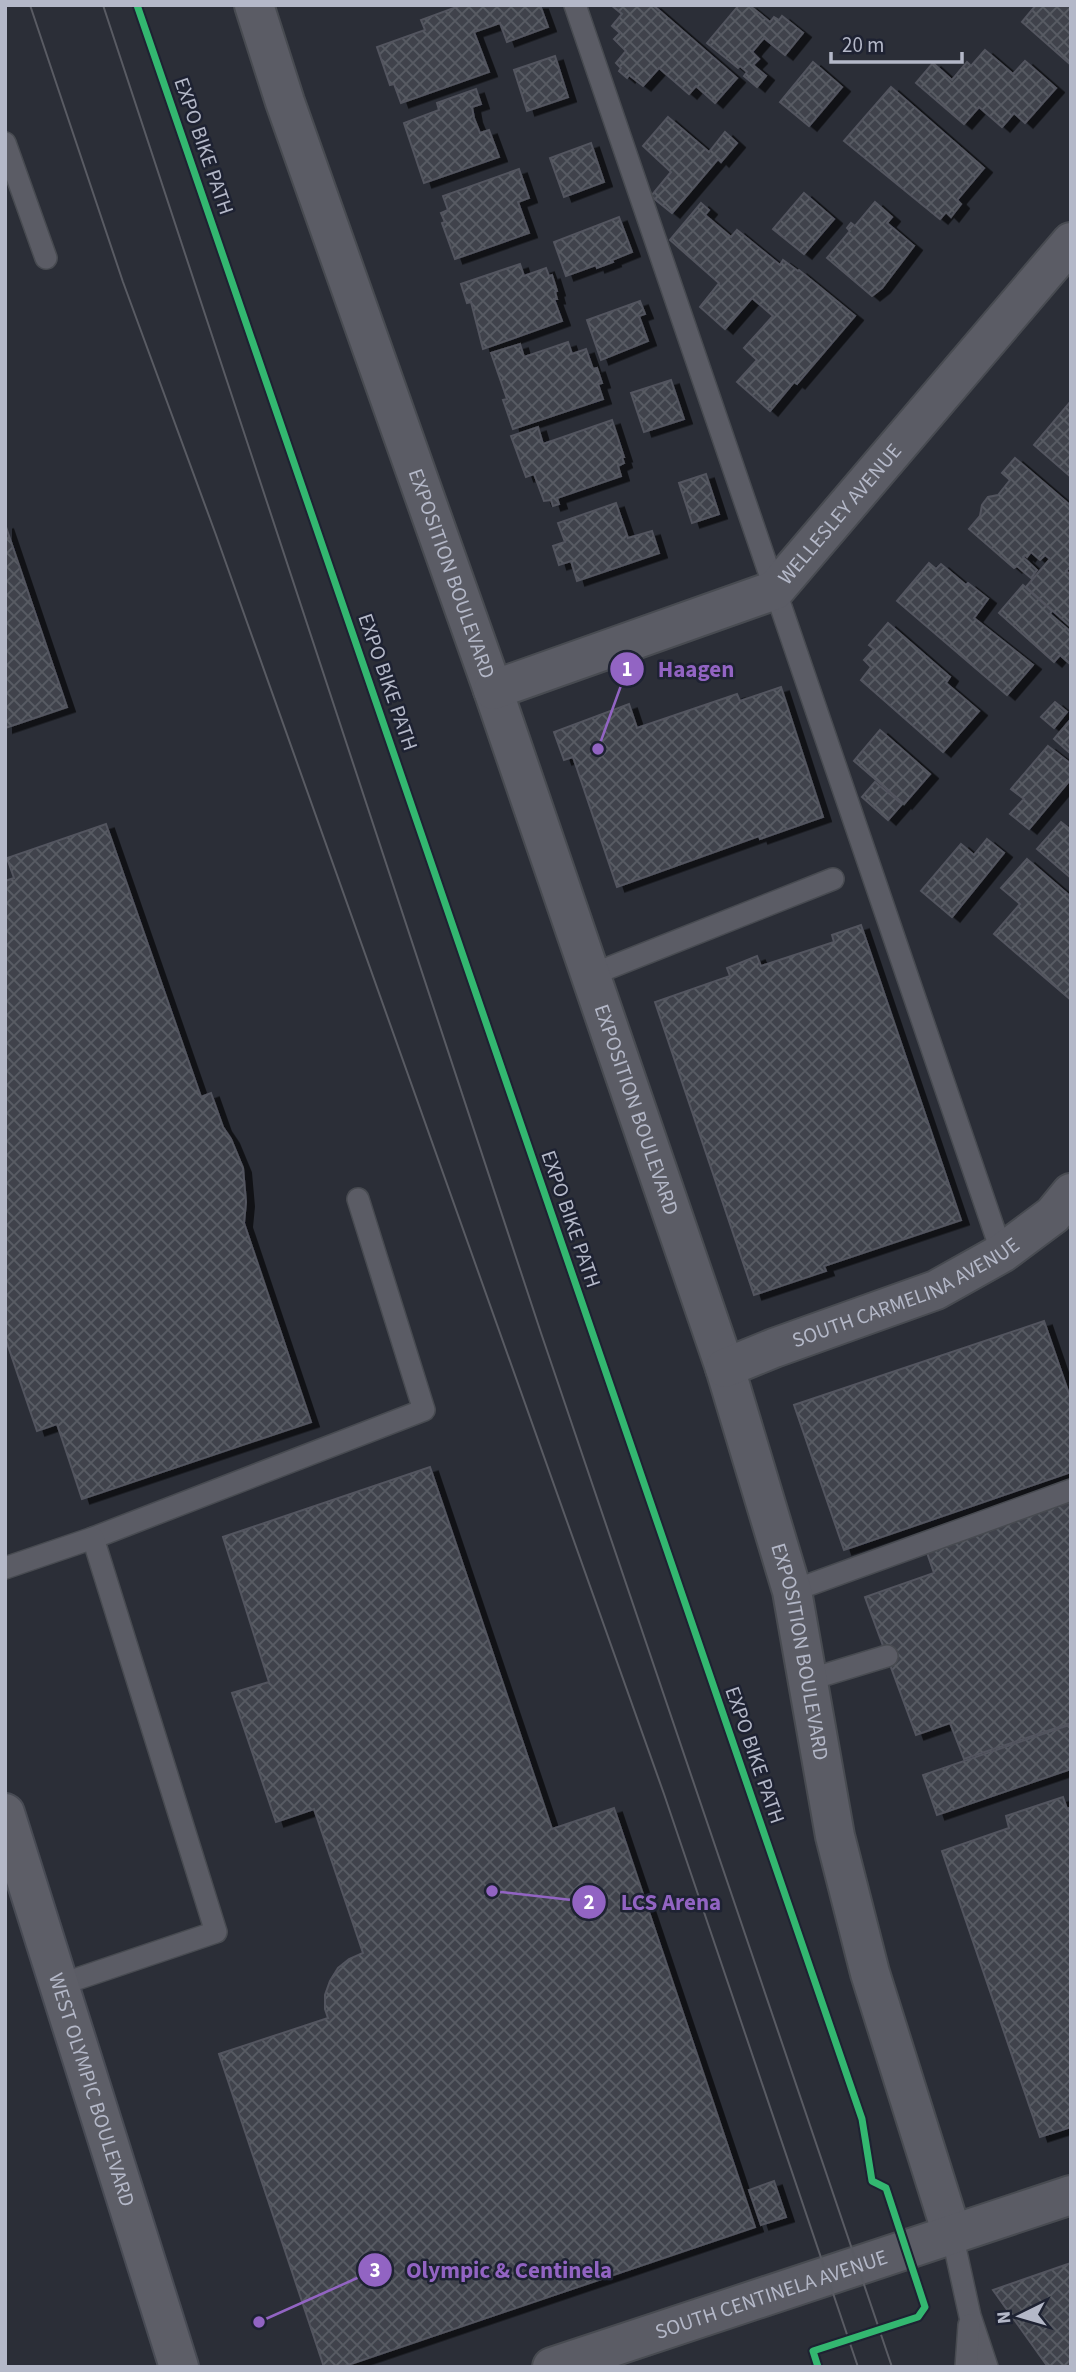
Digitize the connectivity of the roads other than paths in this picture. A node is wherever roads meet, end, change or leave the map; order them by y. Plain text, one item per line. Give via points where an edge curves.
1 (575, 5) edge
2 (256, 6) edge
3 (5, 143) edge
4 (1071, 242) edge
5 (47, 258) dead end
6 (775, 590) junction
7 (493, 690) junction
8 (832, 880) dead end
9 (591, 975) junction
10 (1071, 1193) edge
11 (359, 1199) dead end
12 (1002, 1253) junction
13 (725, 1368) junction
14 (1071, 1490) edge
15 (93, 1538) junction
16 (5, 1568) edge
17 (792, 1591) junction
18 (887, 1656) dead end
19 (808, 1680) junction
20 (5, 1813) edge
21 (59, 1985) junction
22 (1071, 2195) edge
23 (952, 2234) junction
24 (970, 2316) junction
25 (179, 2367) edge
26 (552, 2367) edge
27 (966, 2367) edge
28 (987, 2367) edge

1 - 6 lane
2 - 7 street, EXPOSITION BOULEVARD via 285,102
3 - 5 lane
4 - 6 street, WELLESLEY AVENUE
6 - 7 street, WELLESLEY AVENUE
6 - 12 lane
7 - 9 street, EXPOSITION BOULEVARD
8 - 9 lane
9 - 13 street, EXPOSITION BOULEVARD
10 - 12 street, SOUTH CARMELINA AVENUE via 1053,1215
11 - 15 lane via 424,1410
12 - 13 street, SOUTH CARMELINA AVENUE via 936,1290
13 - 17 street, EXPOSITION BOULEVARD
14 - 17 lane
15 - 16 lane
15 - 21 lane via 216,1932
17 - 19 street, EXPOSITION BOULEVARD
18 - 19 lane
19 - 23 street, EXPOSITION BOULEVARD via 835,1836 870,1973
20 - 21 main road, WEST OLYMPIC BOULEVARD
21 - 25 main road, WEST OLYMPIC BOULEVARD
22 - 23 street, SOUTH CENTINELA AVENUE
23 - 24 lane
23 - 26 street, SOUTH CENTINELA AVENUE
24 - 27 lane
24 - 28 lane

